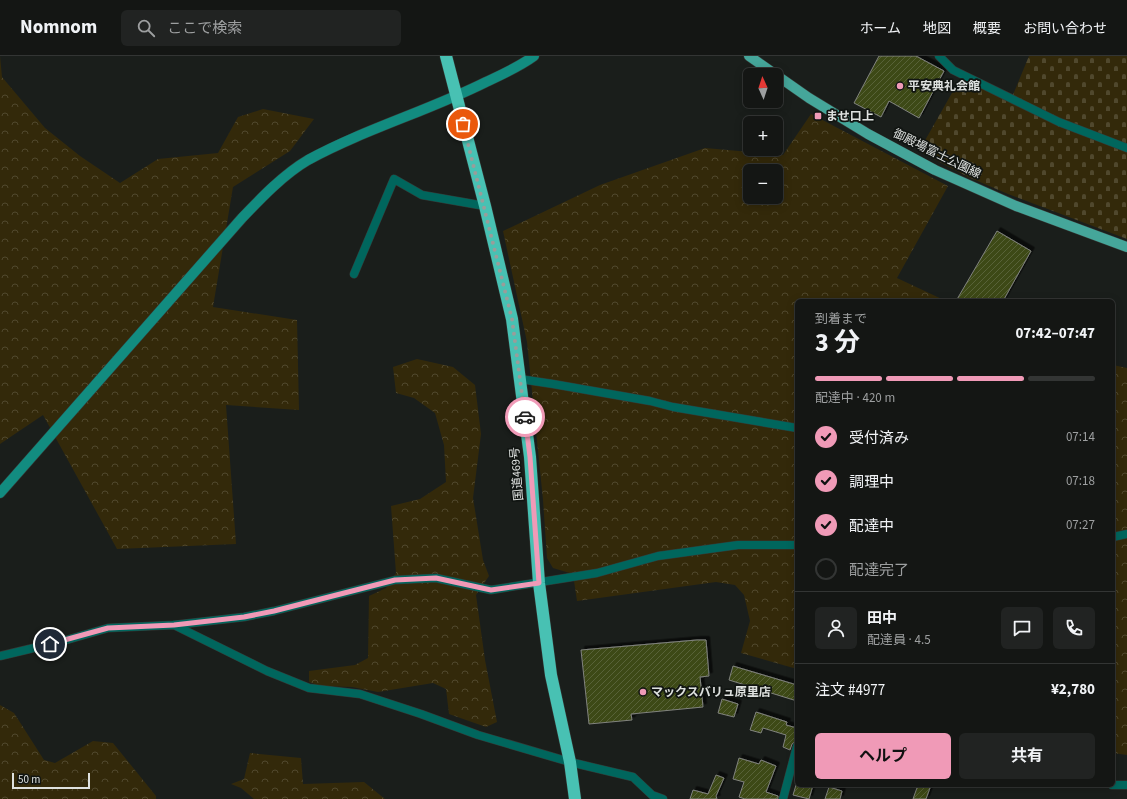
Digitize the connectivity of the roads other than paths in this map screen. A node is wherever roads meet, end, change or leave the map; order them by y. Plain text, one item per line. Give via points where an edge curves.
1 (446, 56) edge
2 (534, 56) edge
3 (749, 56) edge
4 (939, 56) edge
5 (456, 97) junction
6 (1127, 148) edge
7 (485, 206) junction
8 (1127, 247) edge
9 (354, 274) dead end
10 (520, 380) junction
11 (795, 428) edge
12 (0, 493) edge
13 (1127, 534) edge
14 (1115, 537) edge
15 (795, 545) edge
16 (539, 583) junction
17 (174, 625) junction
18 (0, 656) edge
19 (795, 754) edge
20 (570, 762) junction
21 (1115, 785) edge
22 (1127, 785) edge
23 (575, 799) edge
24 (663, 799) edge
25 (783, 799) edge

1 - 5 highway, 国道469号
2 - 5 street via 522,65
3 - 8 main road, 御殿場富士公園線 via 809,98 935,170 1016,206
4 - 6 street via 954,70 1058,122
5 - 7 highway, 国道469号
5 - 12 street via 370,130 307,161 270,188
7 - 9 street via 422,194 394,179
7 - 10 highway, 国道469号 via 512,319
10 - 11 street
10 - 16 highway, 国道469号 via 530,457
13 - 14 street
15 - 16 street via 738,545 658,556 597,573
16 - 17 street via 491,590 436,578 395,580 259,614
16 - 20 highway, 国道469号 via 551,676
17 - 18 street via 108,628
17 - 20 street via 267,671 309,688 360,694 478,735
19 - 25 street
20 - 23 highway, 国道469号
20 - 24 street via 633,778 652,795
21 - 22 street

